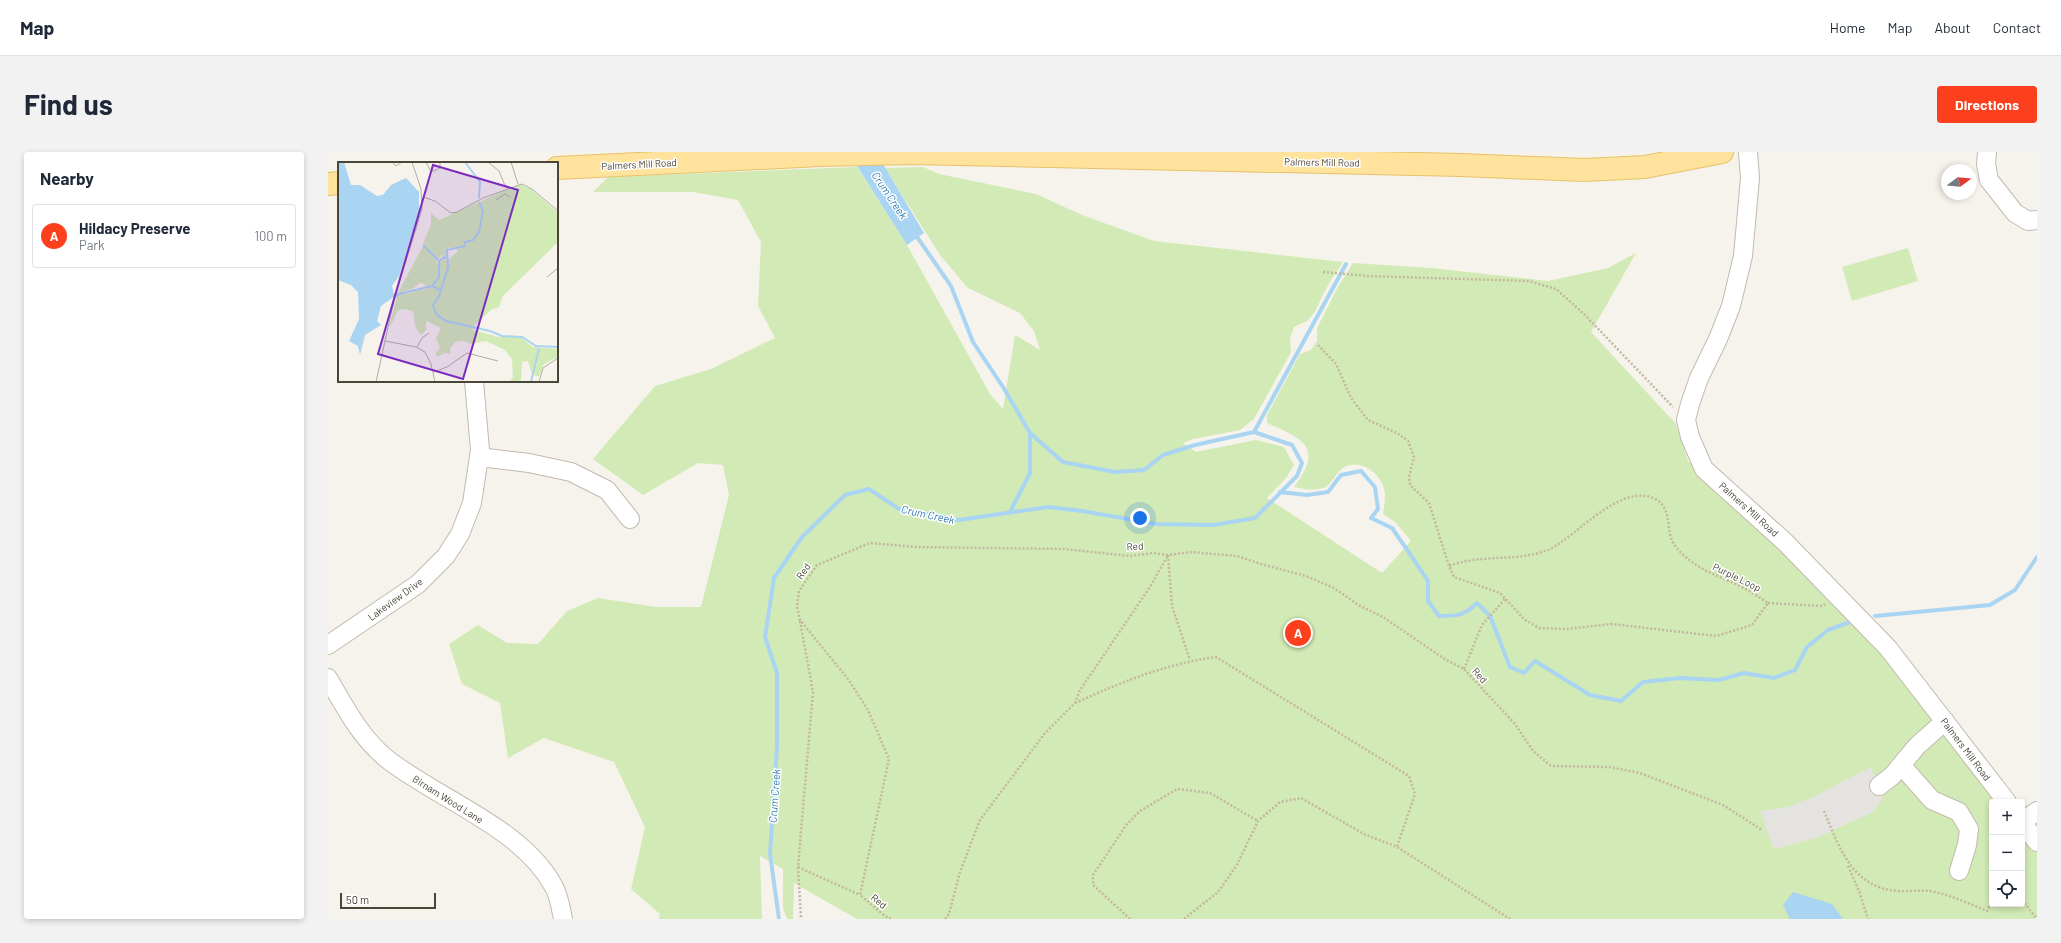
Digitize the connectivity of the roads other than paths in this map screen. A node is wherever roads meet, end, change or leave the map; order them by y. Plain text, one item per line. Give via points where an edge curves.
1 (1722, 152) edge
2 (1748, 152) edge
3 (1987, 152) edge
4 (558, 168) edge
5 (338, 183) edge
6 (328, 184) edge
7 (2037, 220) edge
8 (474, 382) edge
9 (479, 457) junction
10 (630, 519) dead end
11 (328, 645) edge
12 (328, 678) edge
13 (1945, 721) junction
14 (1901, 765) junction
15 (1878, 786) dead end
16 (2005, 799) edge
17 (2037, 812) edge
18 (2025, 820) edge
19 (2025, 826) edge
20 (2037, 842) edge
21 (1959, 871) dead end
22 (563, 919) edge

1 - 4 main road, Palmers Mill Road via 1645,167 1584,170 910,153 820,154
2 - 13 street, Palmers Mill Road via 1750,178 1743,256 1730,306 1718,340 1699,378 1686,420 1690,437 1704,469 1785,542 1888,648
3 - 7 street via 1989,180 2015,213 2028,221
5 - 6 main road
8 - 9 street, Lakeview Drive
9 - 10 street via 529,463 571,472 607,490
9 - 11 street, Lakeview Drive via 472,503 460,534 446,556 418,584
12 - 22 street, Birnam Wood Lane via 357,728 386,758 475,815 534,857 554,888
13 - 14 street via 1922,740
13 - 16 street, Palmers Mill Road
14 - 15 street via 1892,776
14 - 21 street via 1932,800 1959,812 1969,829
17 - 18 street
19 - 20 street

